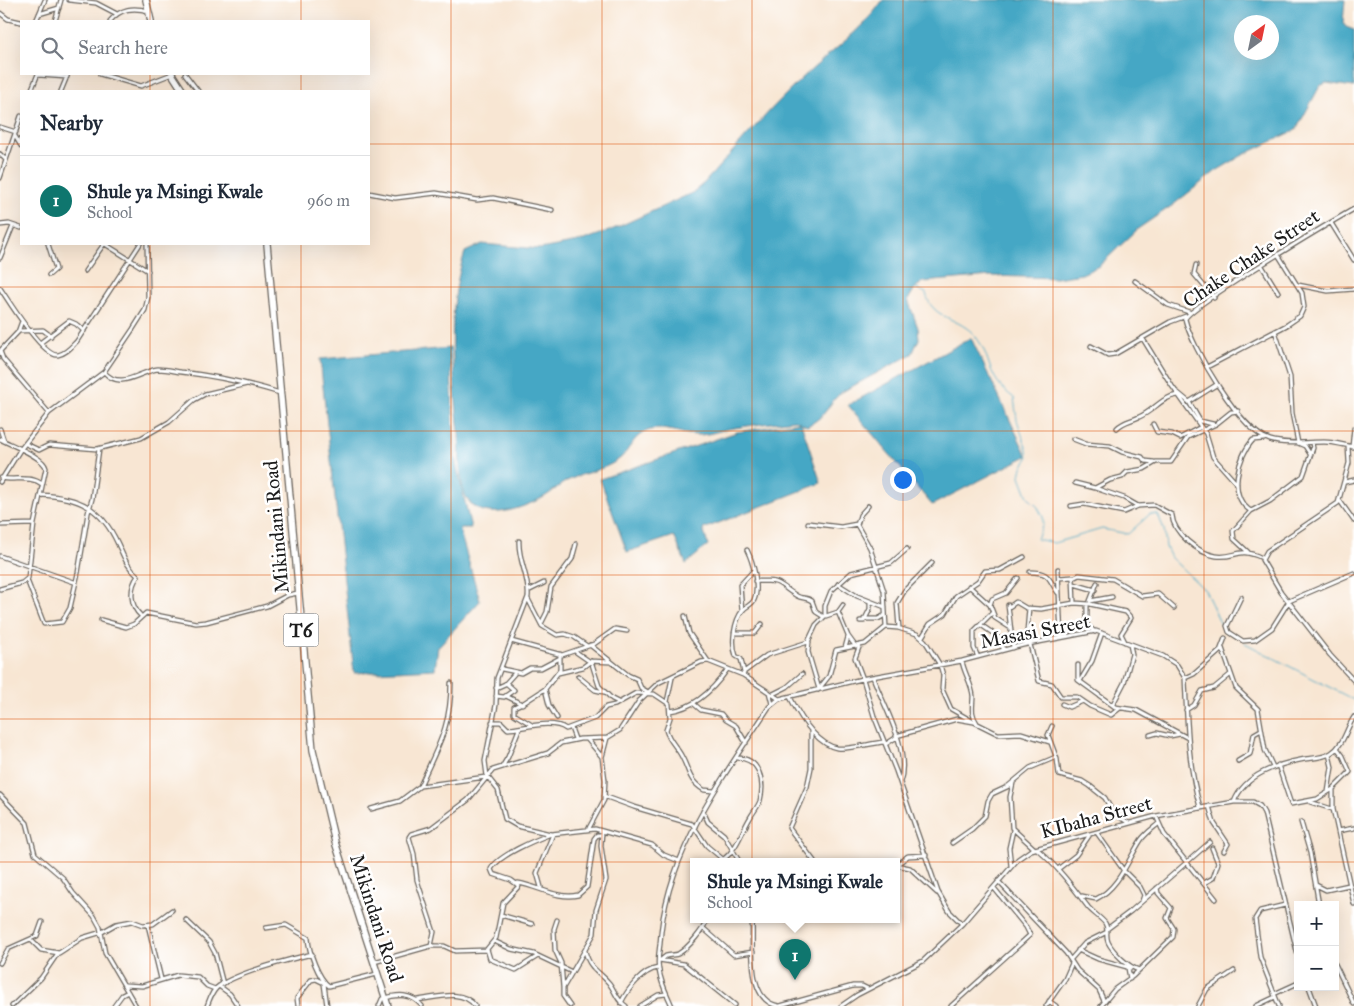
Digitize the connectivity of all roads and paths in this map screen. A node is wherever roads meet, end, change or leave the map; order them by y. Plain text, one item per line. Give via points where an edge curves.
1 (45, 0) edge
2 (61, 0) edge
3 (69, 0) edge
4 (146, 0) edge
5 (59, 8) junction
6 (149, 11) junction
7 (0, 13) edge
8 (39, 14) junction
9 (117, 14) junction
10 (36, 20) edge
11 (54, 20) edge
12 (111, 20) edge
13 (151, 20) edge
14 (20, 22) edge
15 (38, 75) edge
16 (67, 75) edge
17 (103, 75) edge
18 (169, 75) edge
19 (173, 75) edge
20 (186, 75) edge
21 (31, 90) edge
22 (61, 90) edge
23 (182, 90) edge
24 (197, 90) edge
25 (20, 120) edge
26 (0, 127) edge
27 (16, 134) junction
28 (20, 144) edge
29 (0, 154) edge
30 (0, 162) edge
31 (6, 162) junction
32 (0, 178) edge
33 (370, 192) edge
34 (1354, 209) edge
35 (552, 210) dead end
36 (1331, 223) junction
37 (0, 225) edge
38 (13, 226) junction
39 (20, 228) edge
40 (48, 245) edge
41 (103, 245) edge
42 (106, 245) edge
43 (139, 245) edge
44 (148, 245) edge
45 (268, 245) edge
46 (1279, 256) junction
47 (0, 258) edge
48 (131, 259) junction
49 (1354, 260) edge
50 (1196, 265) dead end
51 (1262, 266) junction
52 (85, 271) dead end
53 (148, 272) junction
54 (49, 275) dead end
55 (1135, 280) dead end
56 (1298, 285) junction
57 (0, 288) edge
58 (1354, 289) edge
59 (1278, 292) dead end
60 (1214, 298) junction
61 (1190, 312) junction
62 (1186, 316) junction
63 (22, 320) junction
64 (30, 330) junction
65 (19, 331) junction
66 (84, 331) junction
67 (1275, 331) junction
68 (51, 336) junction
69 (1143, 339) junction
70 (40, 343) junction
71 (1091, 346) dead end
72 (0, 351) edge
73 (1207, 366) junction
74 (104, 372) junction
75 (248, 384) junction
76 (1216, 385) junction
77 (1173, 389) junction
78 (281, 393) junction
79 (1178, 395) junction
80 (1188, 402) junction
81 (1230, 403) junction
82 (1238, 411) junction
83 (49, 413) junction
84 (1228, 415) junction
85 (1153, 424) dead end
86 (1216, 424) junction
87 (1117, 428) dead end
88 (1354, 428) edge
89 (0, 429) edge
90 (1202, 429) junction
91 (1188, 436) junction
92 (1073, 439) dead end
93 (1268, 439) junction
94 (0, 440) edge
95 (4, 442) junction
96 (1298, 443) junction
97 (1312, 443) junction
98 (26, 444) junction
99 (1351, 447) edge
100 (99, 449) junction
101 (20, 450) junction
102 (1310, 455) junction
103 (1156, 462) junction
104 (1, 480) edge
105 (1354, 480) edge
106 (1345, 482) junction
107 (1075, 483) dead end
108 (42, 484) junction
109 (1238, 484) junction
110 (1095, 488) junction
111 (40, 495) junction
112 (1340, 500) junction
113 (868, 506) dead end
114 (1071, 506) dead end
115 (1138, 506) junction
116 (91, 507) junction
117 (1251, 511) junction
118 (1354, 521) edge
119 (808, 523) dead end
120 (34, 524) junction
121 (857, 524) junction
122 (0, 525) edge
123 (519, 541) dead end
124 (576, 544) dead end
125 (906, 549) dead end
126 (747, 550) dead end
127 (1248, 552) junction
128 (0, 556) edge
129 (1024, 558) dead end
130 (1262, 558) junction
131 (932, 563) dead end
132 (31, 566) junction
133 (876, 568) junction
134 (1058, 569) dead end
135 (753, 571) junction
136 (1030, 572) dead end
137 (1354, 573) edge
138 (1074, 576) junction
139 (1018, 578) dead end
140 (1059, 578) junction
141 (1051, 579) junction
142 (27, 580) junction
143 (755, 581) junction
144 (74, 582) junction
145 (544, 583) dead end
146 (1074, 583) junction
147 (1098, 583) dead end
148 (838, 584) junction
149 (970, 586) junction
150 (0, 589) edge
151 (1095, 590) junction
152 (528, 591) junction
153 (298, 593) junction
154 (1058, 594) junction
155 (1112, 597) dead end
156 (1241, 597) dead end
157 (528, 598) junction
158 (870, 601) junction
159 (1289, 601) junction
160 (1074, 603) junction
161 (1089, 603) junction
162 (844, 605) dead end
163 (990, 605) junction
164 (1058, 606) junction
165 (885, 607) junction
166 (1029, 608) junction
167 (1174, 608) dead end
168 (742, 612) junction
169 (838, 612) junction
170 (992, 613) junction
171 (886, 615) junction
172 (141, 616) junction
173 (686, 616) dead end
174 (825, 616) junction
175 (864, 619) junction
176 (101, 620) dead end
177 (860, 621) dead end
178 (541, 624) junction
179 (762, 624) dead end
180 (981, 625) junction
181 (886, 627) junction
182 (1009, 627) junction
183 (899, 628) junction
184 (627, 631) dead end
185 (1095, 632) junction
186 (1102, 633) junction
187 (734, 634) junction
188 (848, 636) junction
189 (922, 637) junction
190 (1061, 637) junction
191 (1225, 638) dead end
192 (809, 641) junction
193 (511, 642) junction
194 (1125, 643) junction
195 (1029, 644) junction
196 (860, 645) junction
197 (1130, 645) junction
198 (588, 646) junction
199 (856, 647) junction
200 (845, 648) junction
201 (1013, 648) junction
202 (1222, 648) junction
203 (1004, 650) junction
204 (575, 652) junction
205 (560, 656) junction
206 (978, 657) junction
207 (591, 661) junction
208 (708, 661) junction
209 (962, 661) junction
210 (612, 662) junction
211 (940, 665) junction
212 (1078, 666) dead end
213 (500, 670) junction
214 (727, 670) junction
215 (558, 673) junction
216 (514, 674) dead end
217 (744, 674) junction
218 (802, 674) dead end
219 (1231, 674) junction
220 (578, 676) dead end
221 (672, 677) junction
222 (874, 677) junction
223 (1185, 678) junction
224 (863, 679) junction
225 (1080, 681) junction
226 (1354, 681) edge
227 (451, 683) dead end
228 (506, 683) junction
229 (496, 688) junction
230 (545, 689) junction
231 (818, 690) junction
232 (769, 691) junction
233 (604, 692) junction
234 (647, 693) junction
235 (773, 694) junction
236 (496, 696) junction
237 (506, 696) junction
238 (790, 697) junction
239 (779, 699) junction
240 (1083, 701) junction
241 (619, 702) junction
242 (667, 702) junction
243 (520, 704) junction
244 (694, 704) junction
245 (772, 704) junction
246 (1062, 704) dead end
247 (1113, 705) junction
248 (1120, 708) junction
249 (1186, 710) junction
250 (670, 711) junction
251 (1354, 717) edge
252 (557, 718) dead end
253 (972, 721) junction
254 (492, 722) junction
255 (977, 723) junction
256 (532, 725) junction
257 (1052, 726) dead end
258 (520, 728) junction
259 (571, 728) junction
260 (1261, 730) junction
261 (811, 731) junction
262 (1180, 734) junction
263 (1150, 735) dead end
264 (896, 737) junction
265 (607, 738) junction
266 (1187, 738) junction
267 (588, 739) junction
268 (576, 740) junction
269 (886, 742) junction
270 (1050, 742) junction
271 (746, 743) junction
272 (1337, 748) junction
273 (1329, 754) junction
274 (602, 757) junction
275 (736, 758) junction
276 (1056, 758) junction
277 (1238, 761) dead end
278 (1278, 765) junction
279 (502, 767) junction
280 (1273, 767) junction
281 (487, 777) junction
282 (1013, 782) junction
283 (900, 783) junction
284 (420, 786) junction
285 (1333, 789) junction
286 (715, 790) junction
287 (1328, 792) junction
288 (0, 795) edge
289 (604, 796) junction
290 (1234, 802) junction
291 (1309, 802) junction
292 (1209, 806) junction
293 (1200, 807) junction
294 (371, 809) dead end
295 (703, 810) junction
296 (1333, 810) junction
297 (1156, 816) junction
298 (1301, 822) dead end
299 (1130, 823) junction
300 (1158, 824) junction
301 (589, 828) junction
302 (694, 828) junction
303 (1354, 828) edge
304 (1013, 830) junction
305 (1338, 831) junction
306 (602, 833) junction
307 (1097, 833) junction
308 (552, 834) junction
309 (1089, 836) junction
310 (952, 843) dead end
311 (1036, 849) junction
312 (733, 851) junction
313 (1224, 851) dead end
314 (926, 854) junction
315 (721, 858) edge
316 (727, 858) edge
317 (737, 858) edge
318 (812, 858) edge
319 (679, 861) junction
320 (900, 862) edge
321 (1186, 862) junction
322 (900, 866) edge
323 (1011, 866) junction
324 (1058, 869) junction
325 (1124, 871) junction
326 (998, 881) junction
327 (517, 883) junction
328 (1204, 883) junction
329 (1316, 885) junction
330 (1349, 885) junction
331 (541, 888) junction
332 (994, 888) junction
333 (1157, 888) junction
334 (939, 895) junction
335 (1082, 896) junction
336 (1216, 900) dead end
337 (1142, 901) junction
338 (1318, 901) edge
339 (1354, 904) edge
340 (1285, 905) junction
341 (172, 910) dead end
342 (501, 916) junction
343 (186, 920) dead end
344 (557, 920) dead end
345 (42, 922) dead end
346 (705, 923) edge
347 (752, 923) edge
348 (532, 924) dead end
349 (962, 924) junction
350 (148, 925) junction
351 (266, 928) dead end
352 (703, 928) junction
353 (1107, 931) junction
354 (1294, 931) edge
355 (102, 932) junction
356 (1291, 932) junction
357 (31, 940) junction
358 (494, 942) junction
359 (431, 946) junction
360 (1295, 946) edge
361 (487, 950) junction
362 (1078, 950) junction
363 (585, 951) junction
364 (753, 952) junction
365 (58, 953) junction
366 (312, 954) junction
367 (538, 956) junction
368 (660, 960) junction
369 (1072, 961) junction
370 (374, 962) junction
371 (0, 963) edge
372 (561, 966) junction
373 (658, 968) junction
374 (1128, 968) junction
375 (1133, 968) junction
376 (161, 970) junction
377 (1138, 970) junction
378 (1234, 971) dead end
379 (572, 972) junction
380 (1339, 973) edge
381 (378, 974) junction
382 (169, 976) junction
383 (161, 980) junction
384 (1130, 980) junction
385 (325, 984) junction
386 (124, 985) junction
387 (221, 985) junction
388 (1294, 985) edge
389 (562, 988) junction
390 (215, 989) junction
391 (869, 990) junction
392 (1310, 991) edge
393 (128, 992) junction
394 (1354, 993) edge
395 (666, 994) junction
396 (1275, 995) junction
397 (1349, 996) junction
398 (386, 998) junction
399 (417, 1000) junction
400 (1104, 1001) junction
401 (1049, 1002) junction
402 (621, 1003) junction
403 (1354, 1004) edge
404 (12, 1006) edge
405 (114, 1006) edge
406 (136, 1006) edge
407 (207, 1006) edge
408 (238, 1006) edge
409 (298, 1006) edge
410 (326, 1006) edge
411 (379, 1006) edge
412 (388, 1006) edge
413 (422, 1006) edge
414 (476, 1006) edge
415 (570, 1006) edge
416 (626, 1006) edge
417 (640, 1006) edge
418 (672, 1006) edge
419 (735, 1006) edge
420 (780, 1006) edge
421 (841, 1006) edge
422 (951, 1006) edge
423 (1046, 1006) edge
424 (1056, 1006) edge
425 (1100, 1006) edge
426 (1198, 1006) edge
427 (1256, 1006) edge
428 (1279, 1006) edge
429 (1316, 1006) edge

1 - 8 street
2 - 5 street
3 - 9 street via 96,3
4 - 6 highway
5 - 8 street
5 - 11 street
6 - 9 street via 129,8
6 - 13 highway
7 - 14 street
8 - 10 street
9 - 12 street
15 - 21 street
16 - 22 street
17 - 18 street via 141,86
19 - 23 highway
20 - 24 street
25 - 27 street
26 - 27 street
27 - 28 street
27 - 31 street
29 - 31 street
30 - 31 street
31 - 32 street
33 - 35 street via 395,198 425,193 477,200 493,198
34 - 36 street, Chake Chake Street
36 - 46 street, Chake Chake Street
36 - 49 street
37 - 38 street
38 - 39 street
38 - 47 street
40 - 54 street via 56,268
41 - 52 street
42 - 48 street
43 - 48 street
44 - 53 street
45 - 78 highway, Mikindani Road / T6
46 - 51 street, Chake Chake Street
46 - 56 street
48 - 53 street
48 - 66 street
50 - 60 street via 1194,274
51 - 59 street
51 - 60 street, Chake Chake Street
53 - 74 street via 145,310
55 - 61 street via 1176,310
56 - 58 street via 1328,291
56 - 67 street via 1304,299 1303,311 1295,321
57 - 63 street
60 - 61 street, Chake Chake Street
61 - 62 street, Chake Chake Street
62 - 69 street
62 - 73 street, Chake Chake Street via 1187,325
63 - 64 street
63 - 65 street
64 - 65 street
64 - 68 street via 43,330
64 - 70 street
65 - 72 street
66 - 68 street via 70,321
66 - 70 street via 71,348 59,355
67 - 73 street
67 - 96 street via 1290,377
68 - 70 street
69 - 71 street via 1111,355
69 - 77 street
72 - 83 street via 3,359
73 - 76 street, Chake Chake Street
74 - 75 street via 122,380 164,369
74 - 83 street
75 - 78 street
75 - 100 street via 205,394 169,422 141,438
76 - 80 street
76 - 81 street, Chake Chake Street
77 - 79 street
77 - 80 street
78 - 153 highway, Mikindani Road / T6
79 - 87 street via 1168,397 1140,417 1130,419
79 - 90 street
80 - 86 street via 1200,421
81 - 82 street, Chake Chake Street
81 - 84 street
82 - 84 street
82 - 93 street, Chake Chake Street
83 - 98 street
84 - 86 street
85 - 91 street via 1157,432 1180,438
86 - 90 street
88 - 99 street
89 - 95 street
90 - 91 street
90 - 109 street via 1208,437 1213,457
91 - 103 street via 1172,461
92 - 103 street via 1092,446 1110,446 1145,461
93 - 96 street
93 - 109 street via 1255,439 1246,448 1239,465
94 - 95 street
95 - 101 street
96 - 97 street
96 - 102 street via 1305,446
97 - 99 street
97 - 102 street
98 - 100 street via 39,450 49,445
98 - 101 street
99 - 106 street
100 - 116 street
101 - 104 street
101 - 108 street via 45,464
102 - 117 street via 1301,478
103 - 110 street
104 - 108 street via 30,478
105 - 106 street
106 - 112 street
107 - 110 street
108 - 111 street
109 - 117 street via 1242,502
110 - 115 street
111 - 116 street via 61,497
111 - 120 street
112 - 118 street
112 - 130 street via 1271,548
113 - 121 street
114 - 115 street via 1084,504 1124,512
115 - 127 street via 1154,505 1170,513 1182,535 1210,554 1222,556
116 - 144 street
116 - 172 street via 114,537 128,567 138,576 132,586 132,595 135,609
117 - 127 street via 1232,533 1236,542
119 - 121 street via 841,527
120 - 122 street
120 - 132 street
121 - 133 street
123 - 152 street
124 - 178 street via 572,559 551,587 547,612
125 - 133 street via 893,561
126 - 135 street
127 - 130 street
128 - 132 street
129 - 149 street via 1000,570 986,571
130 - 159 street via 1264,567
131 - 183 street via 905,590 897,603
132 - 142 street
132 - 144 street
133 - 148 street via 851,573
133 - 165 street
134 - 140 street
135 - 143 street
135 - 168 street via 740,585
136 - 141 street via 1042,572
137 - 159 street
138 - 140 street
138 - 146 street
138 - 167 street via 1116,580 1142,596 1158,594
139 - 163 street via 1006,593 992,599
140 - 141 street
140 - 154 street
141 - 154 street
142 - 144 street via 40,617 46,624 60,623 68,614
142 - 150 street
143 - 168 street via 754,601
143 - 174 street via 781,583 798,596 812,601 816,612
145 - 152 street
146 - 151 street
146 - 160 street
147 - 151 street
148 - 158 street
148 - 174 street via 831,591
149 - 163 street
149 - 189 street via 956,596 945,614 930,624
151 - 161 street
152 - 157 street
153 - 172 street via 267,606 206,622 146,613
153 - 370 highway, Mikindani Road / T6 via 310,727 319,781
154 - 164 street
155 - 161 street
156 - 159 street via 1227,626 1231,635 1247,641 1255,640 1272,628
157 - 178 street
157 - 193 street
158 - 165 street
158 - 175 street via 870,609
159 - 226 street
160 - 161 street
160 - 164 street
161 - 185 street via 1087,625
161 - 194 street via 1130,614 1131,618 1121,634
162 - 169 street
163 - 170 street
164 - 166 street
164 - 190 street
165 - 171 street
166 - 182 street via 1018,602 1008,606
166 - 195 street
168 - 187 street
169 - 174 street
169 - 188 street
170 - 180 street
170 - 182 street
171 - 175 street via 878,619
171 - 181 street
172 - 176 street via 126,627
173 - 208 street via 689,633
174 - 192 street via 816,625
175 - 177 street
178 - 198 street via 556,635 567,635
179 - 187 street via 756,632
180 - 203 street via 998,637
180 - 206 street via 974,632 974,648
181 - 183 street
181 - 196 street
182 - 201 street
183 - 189 street
184 - 198 street via 612,630
185 - 186 street, Masasi Street
185 - 190 street, Masasi Street
186 - 194 street, Masasi Street
186 - 225 street via 1092,661
187 - 217 street via 735,652 741,659
188 - 199 street
188 - 200 street
189 - 211 street
190 - 195 street, Masasi Street
191 - 202 street
192 - 217 street via 768,655
192 - 231 street via 808,652
193 - 205 street
193 - 213 street
194 - 197 street, Masasi Street
195 - 201 street, Masasi Street
195 - 240 street via 1039,680 1052,684 1061,697 1077,697
196 - 199 street
196 - 224 street via 855,658
197 - 223 street, Masasi Street via 1163,656 1177,666
197 - 247 street via 1132,654
198 - 204 street
198 - 210 street
199 - 200 street
200 - 231 street via 836,651 829,676
201 - 203 street, Masasi Street
202 - 219 street
202 - 223 street via 1194,674
203 - 206 street, Masasi Street
204 - 205 street
204 - 207 street
205 - 213 street via 541,668 530,668 521,673 505,668
205 - 215 street
206 - 209 street, Masasi Street
207 - 210 street
207 - 215 street via 583,667
207 - 233 street
208 - 214 street
208 - 221 street via 691,665
209 - 211 street, Masasi Street
209 - 255 street via 972,694 972,715
210 - 234 street via 637,679
211 - 222 street, Masasi Street
211 - 253 street via 946,701 951,709
212 - 225 street
213 - 229 street
214 - 217 street
214 - 244 street
215 - 230 street
216 - 228 street
217 - 232 street
218 - 235 street
219 - 249 street via 1214,688 1202,691
219 - 260 street via 1238,691 1257,707
220 - 233 street via 595,690
221 - 234 street
221 - 242 street
222 - 224 street, Masasi Street
222 - 264 street
223 - 249 street
224 - 231 street, Masasi Street
224 - 269 street
225 - 247 street
227 - 284 street via 446,730
228 - 229 street
228 - 237 street via 515,690
229 - 236 street
230 - 243 street via 530,701
230 - 252 street
231 - 238 street, Masasi Street
232 - 235 street
232 - 245 street
233 - 241 street
234 - 241 street via 634,694
234 - 242 street
234 - 265 street via 620,730
235 - 239 street
236 - 237 street
236 - 254 street
237 - 243 street
238 - 239 street, Masasi Street
238 - 261 street via 801,720
239 - 245 street
240 - 246 street via 1070,707
240 - 248 street via 1111,715
241 - 259 street via 606,707 595,718
242 - 250 street
243 - 256 street via 514,707 514,714
244 - 250 street
244 - 271 street via 701,710 721,714 736,726
245 - 271 street
247 - 248 street
248 - 262 street via 1136,710
249 - 266 street
250 - 286 street via 666,732 682,756 688,774 704,790
251 - 272 street
253 - 255 street
253 - 264 street via 957,719
254 - 258 street via 501,722 508,729
254 - 281 street via 484,761
255 - 270 street via 998,734 1022,733
256 - 258 street
256 - 259 street
257 - 270 street via 1048,735
258 - 279 street
259 - 268 street
260 - 277 street via 1253,736 1250,754
260 - 280 street
261 - 269 street via 837,748
261 - 318 street via 808,787 789,828
262 - 263 street
262 - 266 street
264 - 269 street
264 - 283 street via 903,771
265 - 267 street
265 - 274 street
266 - 293 street
267 - 268 street
267 - 274 street
268 - 279 street via 559,744 548,753
269 - 283 street
270 - 276 street
271 - 275 street
272 - 273 street
272 - 285 street via 1350,772
273 - 278 street
273 - 287 street via 1332,766
274 - 289 street
275 - 286 street
275 - 312 street via 747,759 758,768 761,780 758,804
276 - 282 street via 1030,768
276 - 299 street via 1060,775 1090,786 1105,798 1113,813
278 - 280 street
278 - 291 street via 1290,803
279 - 281 street
280 - 290 street via 1259,774
281 - 284 street
281 - 308 street via 498,790 505,819 516,826
281 - 359 street via 464,803 431,828 408,837 417,880 434,932
282 - 304 street via 1010,797
282 - 310 street via 992,794 985,816
283 - 314 street
284 - 294 street via 400,801
285 - 287 street
285 - 296 street
286 - 295 street
287 - 291 street
288 - 355 street via 27,823 35,854 63,878 73,894 92,912
289 - 301 street
289 - 302 street via 688,822
290 - 292 street, KIbaha Street
290 - 340 street, KIbaha Street via 1253,802 1262,809
291 - 296 street
292 - 293 street, KIbaha Street
292 - 313 street via 1214,823 1228,844
293 - 297 street, KIbaha Street
295 - 302 street
295 - 312 street via 708,822 722,832
296 - 305 street
297 - 299 street, KIbaha Street
297 - 300 street
298 - 329 street
299 - 307 street, KIbaha Street
300 - 321 street
300 - 325 street via 1141,840
301 - 306 street
301 - 308 street
302 - 315 street
302 - 319 street
303 - 305 street
304 - 311 street
304 - 323 street via 1009,848
305 - 330 street
306 - 319 street via 652,846
306 - 331 street via 594,838 588,880 583,891 564,896
306 - 363 street via 606,880 596,910 593,936
307 - 309 street, KIbaha Street
307 - 325 street
308 - 327 street via 524,846 492,866 492,874
308 - 331 street via 537,873
309 - 311 street, KIbaha Street
309 - 324 street via 1078,853
311 - 323 street, KIbaha Street via 1025,853
311 - 324 street
312 - 316 street
312 - 317 street
314 - 320 street via 908,856
314 - 334 street
319 - 368 street via 666,898
321 - 328 street
321 - 328 street via 1210,845 1218,863 1213,878
321 - 333 street
322 - 334 street via 910,868
323 - 326 street, KIbaha Street
324 - 335 street
325 - 335 street via 1099,898
325 - 337 street via 1140,886 1144,895
326 - 332 street, KIbaha Street
326 - 369 street
327 - 331 street
327 - 342 street via 518,888 503,903
328 - 336 street
329 - 330 street via 1326,890
329 - 338 street
330 - 339 street
332 - 349 street, KIbaha Street
332 - 422 street via 1026,926 1029,937
333 - 337 street
333 - 377 street via 1171,908 1167,919 1174,933
334 - 349 street
335 - 353 street via 1089,908 1102,919
337 - 353 street
340 - 356 street, KIbaha Street
340 - 396 street via 1260,911 1255,919 1260,957
341 - 350 street
342 - 348 street
342 - 358 street
343 - 387 street via 209,942 215,954
344 - 372 street via 555,950
345 - 357 street via 37,936
346 - 352 street
347 - 364 street
349 - 391 street, KIbaha Street via 923,961
350 - 355 street via 132,921 119,923
350 - 376 street
351 - 366 street via 286,926 305,935
352 - 364 street via 734,956
352 - 368 street via 677,955
353 - 362 street
353 - 375 street via 1109,942
354 - 356 street
355 - 365 street via 82,938
355 - 386 street via 103,948
356 - 360 street, KIbaha Street
357 - 365 street via 41,950
357 - 371 street via 8,950
358 - 361 street
358 - 367 street
359 - 361 street via 444,946 455,951
359 - 370 street
361 - 367 street via 493,962 516,970
362 - 369 street
362 - 374 street
363 - 379 street
363 - 402 street via 589,964 609,983
364 - 420 street via 753,972 758,988 766,999
365 - 404 street via 41,978
366 - 385 street
366 - 387 street via 265,967
367 - 372 street
368 - 373 street
368 - 419 street via 684,964
369 - 400 street via 1099,990
369 - 401 street via 1065,979
370 - 381 highway, Mikindani Road / T6
372 - 379 street
372 - 389 street
373 - 395 street
373 - 402 street via 634,982
374 - 375 street
374 - 384 street
375 - 377 street
376 - 382 street
376 - 383 street
377 - 384 street
378 - 426 street via 1204,992
379 - 389 street
380 - 397 street
381 - 385 street via 336,985
381 - 398 highway, Mikindani Road / T6
382 - 383 street
382 - 390 street via 198,977
383 - 386 street via 142,986
384 - 400 street
385 - 409 street via 311,980 297,998
385 - 410 street
386 - 393 street
387 - 390 street
387 - 408 street
388 - 396 street
389 - 415 street
390 - 407 street
391 - 420 street via 852,986
391 - 421 street, KIbaha Street
392 - 429 street
393 - 405 street
393 - 406 street
394 - 397 street
395 - 417 street
395 - 418 street
396 - 427 street
396 - 428 street
397 - 403 street
398 - 399 street via 405,996
398 - 411 street
398 - 412 highway, Mikindani Road / T6
399 - 413 street
399 - 414 street via 452,995 463,997
400 - 425 street
401 - 423 street
401 - 424 street
402 - 416 street

